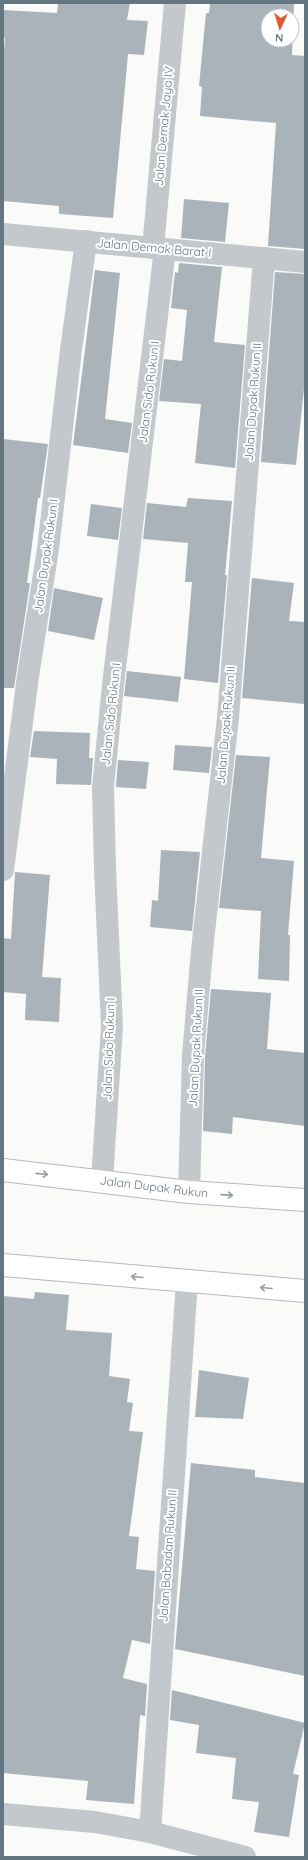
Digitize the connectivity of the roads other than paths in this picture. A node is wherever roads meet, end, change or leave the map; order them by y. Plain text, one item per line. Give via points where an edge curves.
1 (175, 3) edge
2 (3, 234) edge
3 (86, 241) junction
4 (159, 249) junction
5 (264, 258) junction
6 (305, 262) edge
7 (3, 870) edge
8 (3, 1170) edge
9 (102, 1180) junction
10 (189, 1192) junction
11 (305, 1200) edge
12 (3, 1266) edge
13 (186, 1281) junction
14 (305, 1291) edge
15 (3, 1814) edge
16 (150, 1832) junction
17 (245, 1857) edge

1 - 4 street, Jalan Demak Jaya IV
2 - 3 street, Jalan Demak Barat I
3 - 4 street, Jalan Demak Barat I
3 - 7 street, Jalan Dupak Rukun I via 48,549 26,684
4 - 5 street, Jalan Demak Barat I
4 - 9 street, Jalan Sido Rukun I via 103,787 112,1026
5 - 6 street, Jalan Demak Barat I
5 - 10 street, Jalan Dupak Rukun II via 228,718 204,928 194,1049
8 -> 9 main road, Jalan Dupak Rukun
9 - 10 main road, Jalan Dupak Rukun
10 -> 11 main road, Jalan Dupak Rukun
13 -> 12 main road
14 -> 13 main road
13 - 16 street, Jalan Babadan Rukun II
15 - 16 street via 95,1822
16 - 17 street

